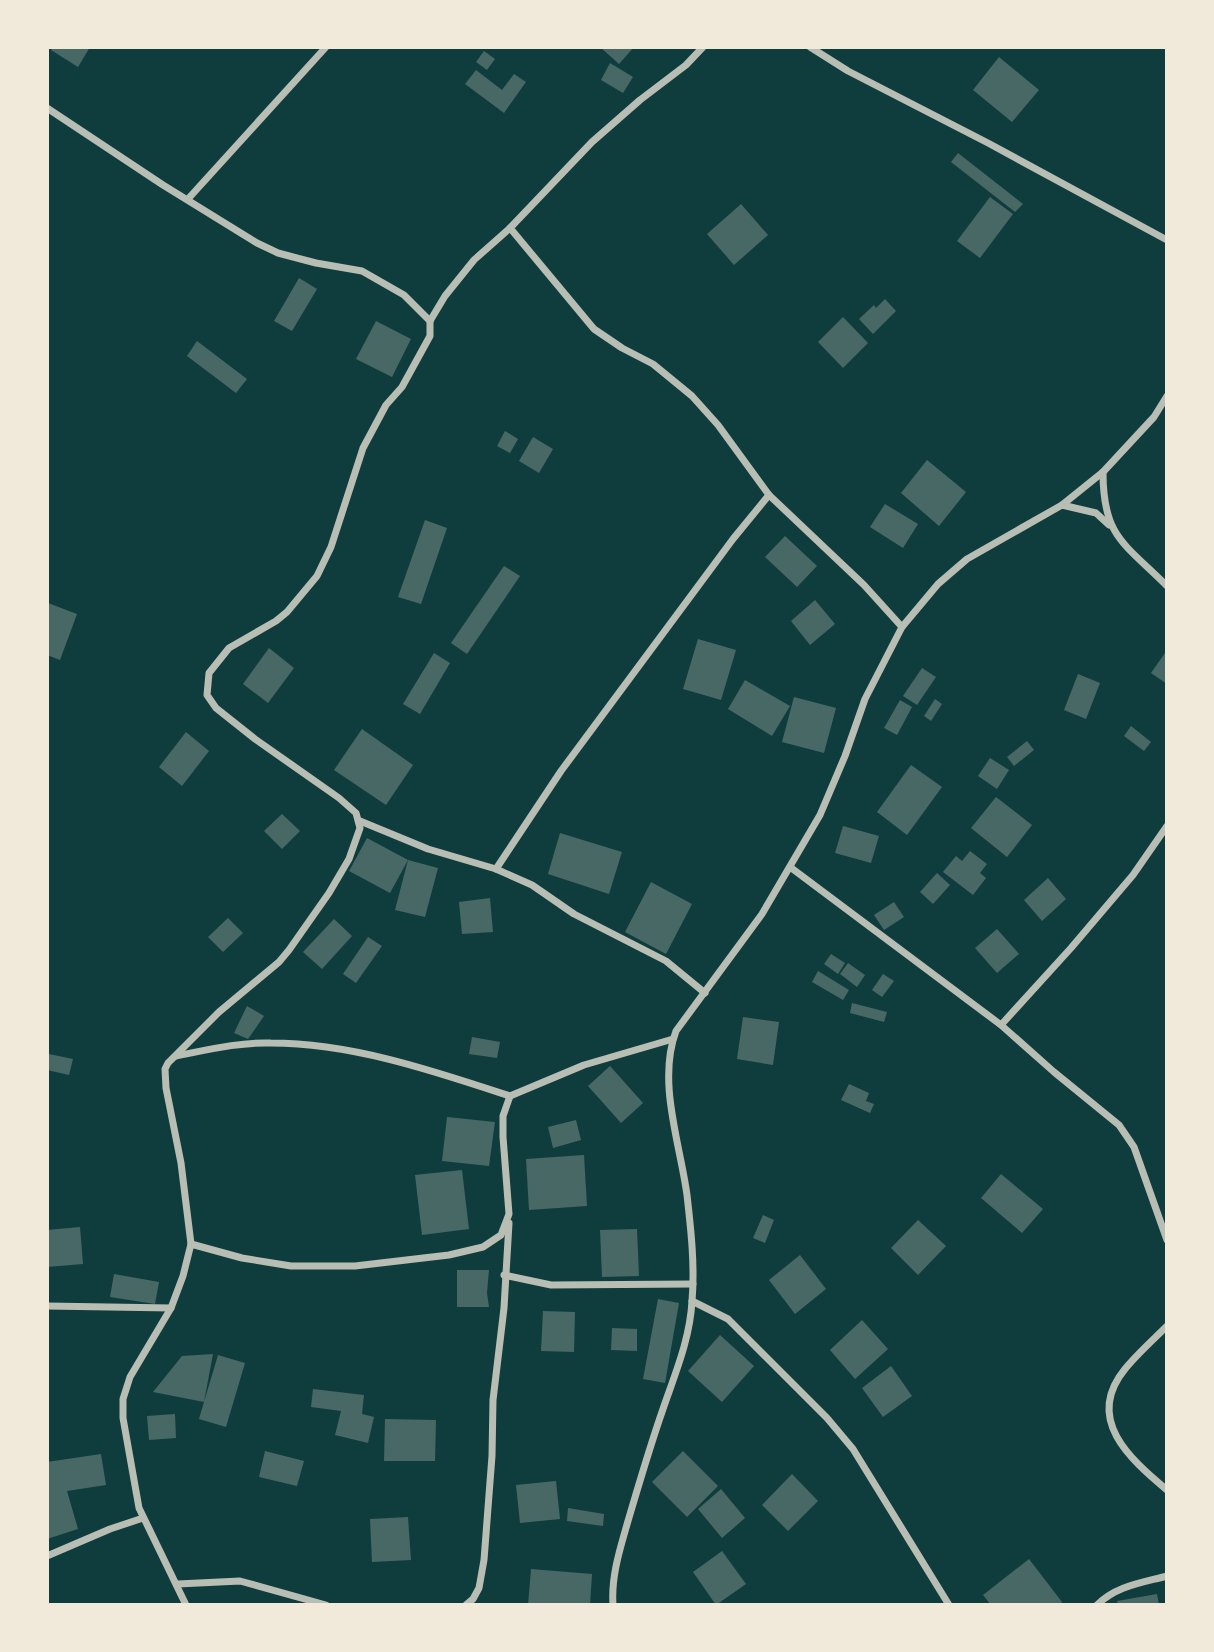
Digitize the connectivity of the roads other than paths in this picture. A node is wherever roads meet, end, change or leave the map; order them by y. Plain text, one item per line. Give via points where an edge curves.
1 (327, 47) edge
2 (703, 47) edge
3 (810, 47) edge
4 (47, 108) edge
5 (188, 199) junction
6 (510, 228) junction
7 (1167, 240) edge
8 (430, 321) junction
9 (1167, 396) edge
10 (1103, 472) junction
11 (769, 495) junction
12 (1062, 505) junction
13 (1110, 525) junction
14 (1167, 586) edge
15 (902, 627) junction
16 (360, 821) junction
17 (1167, 826) edge
18 (790, 867) junction
19 (496, 869) junction
20 (705, 993) junction
21 (1001, 1026) junction
22 (673, 1039) junction
23 (175, 1056) junction
24 (510, 1096) junction
25 (509, 1214) junction
26 (1167, 1240) edge
27 (191, 1244) junction
28 (505, 1275) junction
29 (693, 1284) junction
30 (692, 1301) junction
31 (47, 1306) edge
32 (171, 1308) junction
33 (1167, 1326) edge
34 (1167, 1490) edge
35 (143, 1518) junction
36 (47, 1556) edge
37 (1167, 1576) edge
38 (178, 1584) junction
39 (186, 1605) edge
40 (326, 1605) edge
41 (466, 1605) edge
42 (613, 1605) edge
43 (949, 1605) edge
44 (1097, 1605) edge

1 - 5 street
2 - 6 street via 592,142
3 - 7 street
4 - 5 street
5 - 8 street via 278,253 362,271 404,295
6 - 8 street via 474,260
6 - 11 street via 594,329 653,364 692,396
8 - 16 street via 430,336 363,448 317,576 276,621 229,648 206,684 216,708 339,798
9 - 10 street
10 - 12 street
10 - 13 street via 1103,500
11 - 15 street
11 - 19 street via 585,737
12 - 13 street via 1096,513
12 - 15 street via 967,559 938,584
13 - 14 street
15 - 18 street via 865,699 820,815
16 - 19 street via 428,849
16 - 23 street via 349,859 289,950
17 - 21 street via 1115,896
18 - 20 street
18 - 21 street
19 - 20 street via 666,961
20 - 22 street
21 - 26 street via 1119,1125 1133,1147
22 - 24 street via 584,1065
22 - 29 street via 671,1105 687,1194
23 - 24 street via 242,1044 299,1043 401,1064
23 - 27 street via 165,1069 166,1088
24 - 25 street via 503,1116
25 - 27 street via 501,1235 483,1247 355,1266 291,1266
25 - 28 street
27 - 32 street
28 - 29 street via 551,1285
28 - 41 street via 483,1568 479,1588
29 - 30 street
30 - 42 street via 681,1359 615,1568
30 - 43 street via 728,1319 827,1418 853,1449
31 - 32 street
32 - 35 street via 130,1377 123,1399 135,1496
33 - 34 street via 1126,1368 1110,1402 1116,1439 1130,1458
35 - 36 street
35 - 38 street
37 - 44 street via 1126,1586
38 - 39 street
38 - 40 street via 240,1581

